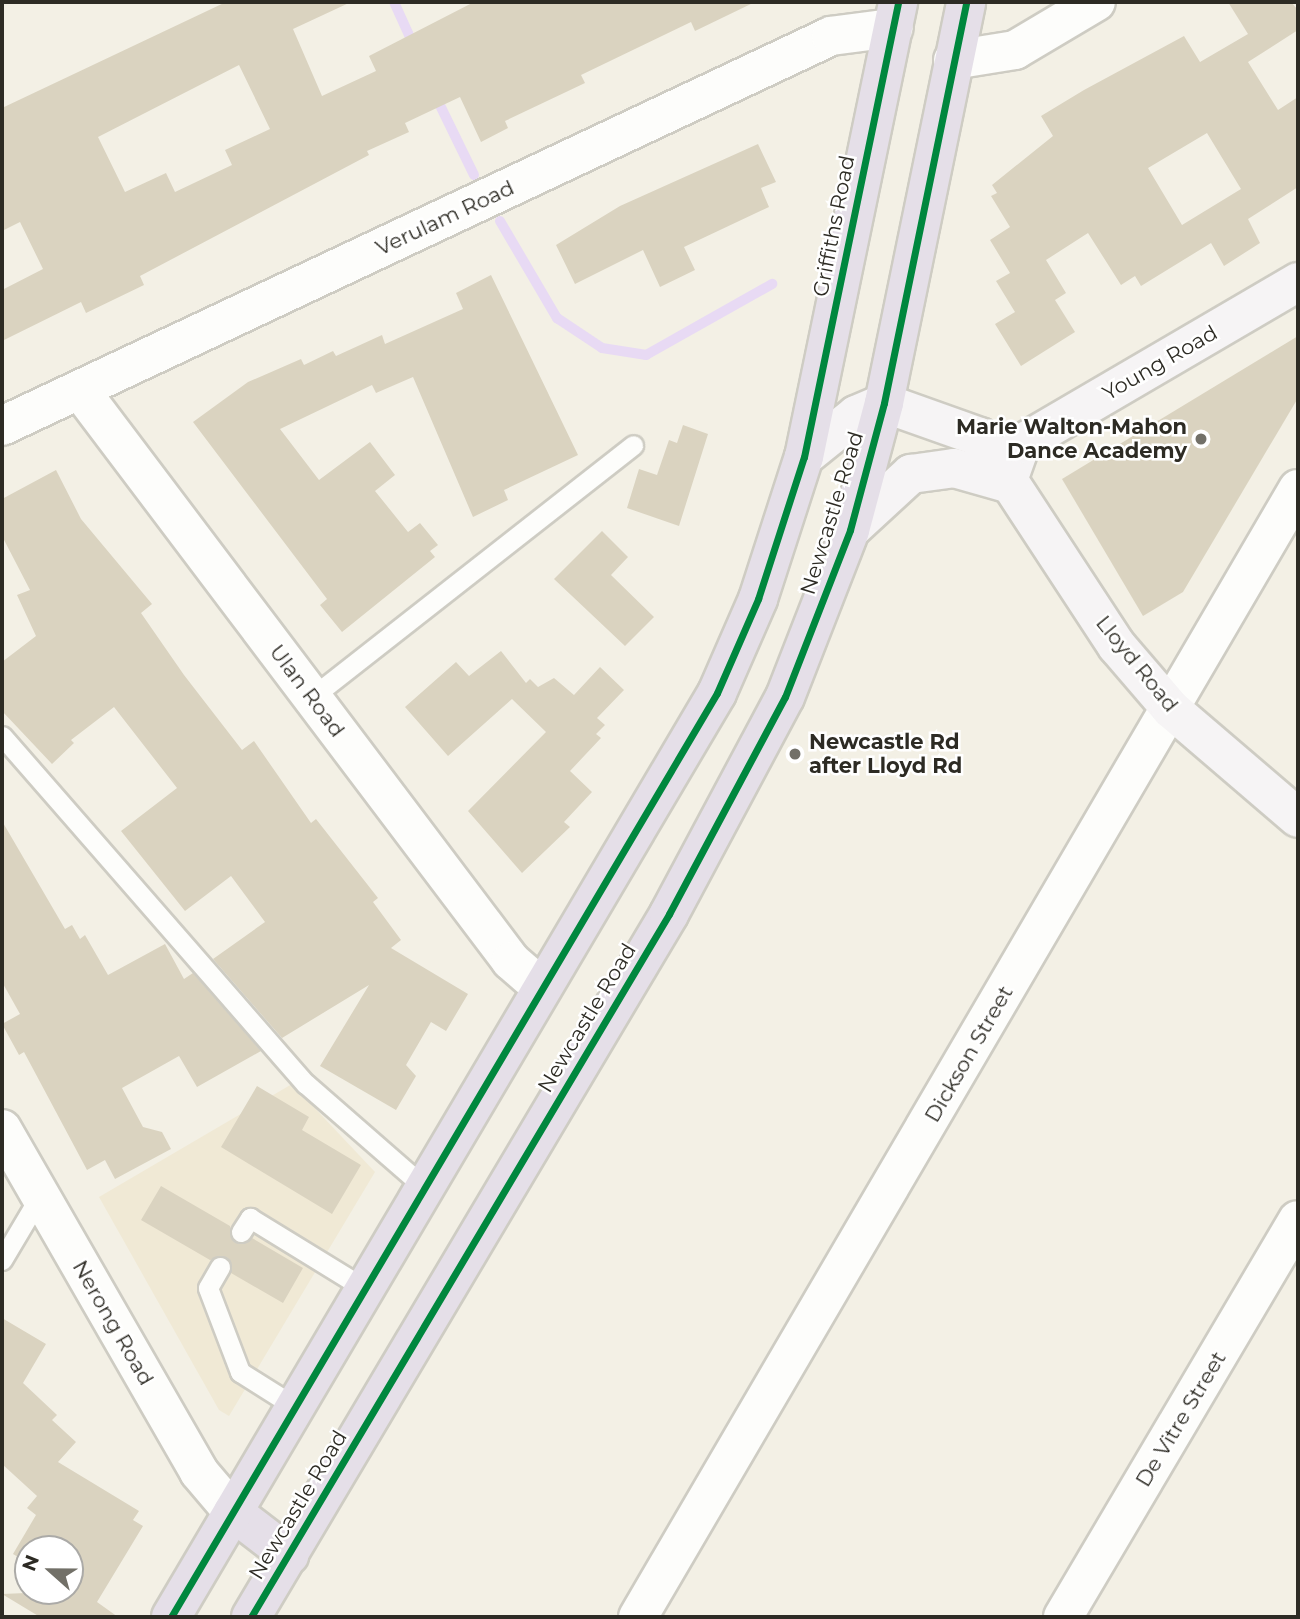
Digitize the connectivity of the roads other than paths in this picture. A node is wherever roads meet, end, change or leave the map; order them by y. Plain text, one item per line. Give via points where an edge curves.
1 (966, 2) edge
2 (1096, 2) edge
3 (895, 15) edge
4 (953, 60) junction
5 (1298, 282) edge
6 (80, 390) junction
7 (884, 403) junction
8 (2, 426) edge
9 (633, 445) dead end
10 (804, 457) junction
11 (1007, 483) junction
12 (1298, 489) edge
13 (850, 530) junction
14 (312, 698) junction
15 (1171, 709) junction
16 (2, 736) edge
17 (1298, 818) edge
18 (541, 987) junction
19 (2, 1129) edge
20 (423, 1186) junction
21 (40, 1195) junction
22 (1298, 1220) edge
23 (241, 1232) dead end
24 (2, 1260) edge
25 (220, 1267) dead end
26 (364, 1288) junction
27 (294, 1406) junction
28 (233, 1512) junction
29 (289, 1555) junction
30 (171, 1617) edge
31 (251, 1617) edge
32 (638, 1617) edge
33 (1063, 1617) edge

1 - 4 highway
2 - 4 street via 1015,50
3 - 6 street, Verulam Road via 831,36
3 - 10 highway, Griffiths Road
4 - 7 highway
5 - 11 street, Young Road via 1021,444
6 - 8 street, Verulam Road
6 - 14 street, Ulan Road
7 - 10 street via 856,415
7 - 11 street, Lloyd Road via 980,437
7 - 13 highway, Newcastle Road
9 - 14 lane
10 - 18 highway, Newcastle Road via 758,599 717,693
11 - 13 street via 954,468 911,474
11 - 15 street, Lloyd Road via 1116,646
12 - 15 street, Dickson Street
13 - 29 highway, Newcastle Road via 785,697 732,801
14 - 18 street, Ulan Road via 511,961
15 - 17 street, Lloyd Road
15 - 32 street, Dickson Street
16 - 20 lane via 306,1084
18 - 20 highway, Newcastle Road
19 - 21 street, Nerong Road
20 - 26 highway, Newcastle Road
21 - 24 lane
21 - 28 street, Nerong Road via 199,1472
22 - 33 street, De Vitre Street
23 - 26 lane via 250,1218
25 - 27 lane via 208,1288 240,1372
26 - 27 highway, Newcastle Road
27 - 28 highway, Newcastle Road
28 - 29 highway
28 - 30 highway, Newcastle Road
29 - 31 highway, Newcastle Road

